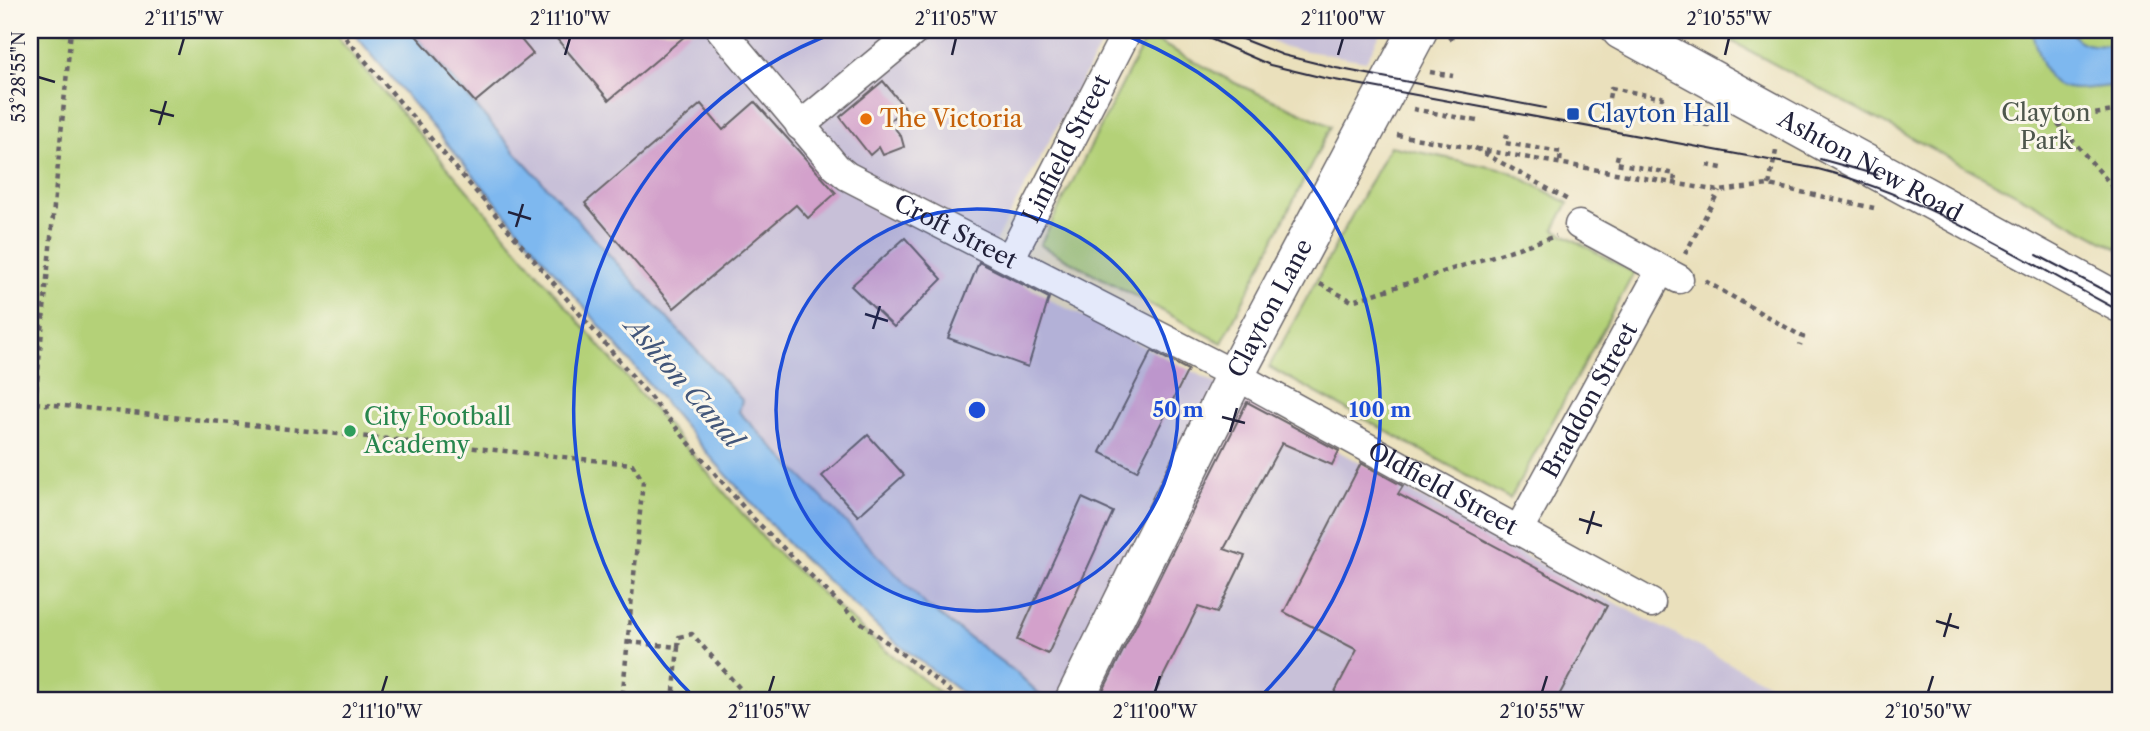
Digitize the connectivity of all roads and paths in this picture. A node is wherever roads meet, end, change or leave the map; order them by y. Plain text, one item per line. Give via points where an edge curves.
1 (71, 30) edge
2 (339, 30) edge
3 (721, 30) edge
4 (916, 30) edge
5 (1418, 30) edge
6 (1621, 30) edge
7 (1124, 37) dead end
8 (1441, 74) dead end
9 (1453, 76) dead end
10 (1669, 84) dead end
11 (1609, 98) dead end
12 (1405, 108) dead end
13 (2120, 110) edge
14 (1477, 121) dead end
15 (1694, 123) dead end
16 (1708, 125) dead end
17 (800, 126) junction
18 (1507, 134) dead end
19 (1390, 135) dead end
20 (1618, 155) dead end
21 (1560, 162) junction
22 (1707, 165) dead end
23 (1723, 168) dead end
24 (1674, 183) junction
25 (1769, 185) dead end
26 (1719, 191) junction
27 (2120, 195) edge
28 (1570, 225) joint
29 (1010, 259) junction
30 (1291, 270) junction
31 (1671, 275) junction
32 (2120, 303) edge
33 (1236, 375) junction
34 (35, 403) junction
35 (30, 407) edge
36 (1518, 531) junction
37 (1651, 603) dead end
38 (628, 642) junction
39 (678, 647) junction
40 (1075, 698) edge
41 (622, 701) edge
42 (673, 701) edge
43 (751, 701) edge
44 (963, 701) edge

1 - 34 path
2 - 44 path via 751,516 850,614
3 - 17 street, Croft Street
4 - 17 street
5 - 30 street, Clayton Lane
6 - 32 street, Ashton New Road
7 - 29 street, Linfield Street
8 - 9 path
10 - 11 path via 1662,98 1611,88
12 - 14 path
13 - 27 path via 2055,120
15 - 16 path
17 - 29 street, Croft Street via 848,176
18 - 21 path via 1505,143 1561,152
19 - 21 path
20 - 24 path via 1616,163 1675,174
21 - 24 path
22 - 23 path
24 - 26 path
25 - 26 path
26 - 31 path
28 - 30 path via 1556,236 1352,301
28 - 31 street
29 - 33 street, Croft Street
30 - 33 street, Clayton Lane
31 - 36 street, Braddon Street
33 - 36 street, Oldfield Street
33 - 40 street, Clayton Lane
34 - 35 path
34 - 38 path via 632,464 643,481
36 - 37 street, Oldfield Street
38 - 39 path
38 - 41 path
39 - 42 path
39 - 43 path via 679,637 692,634

